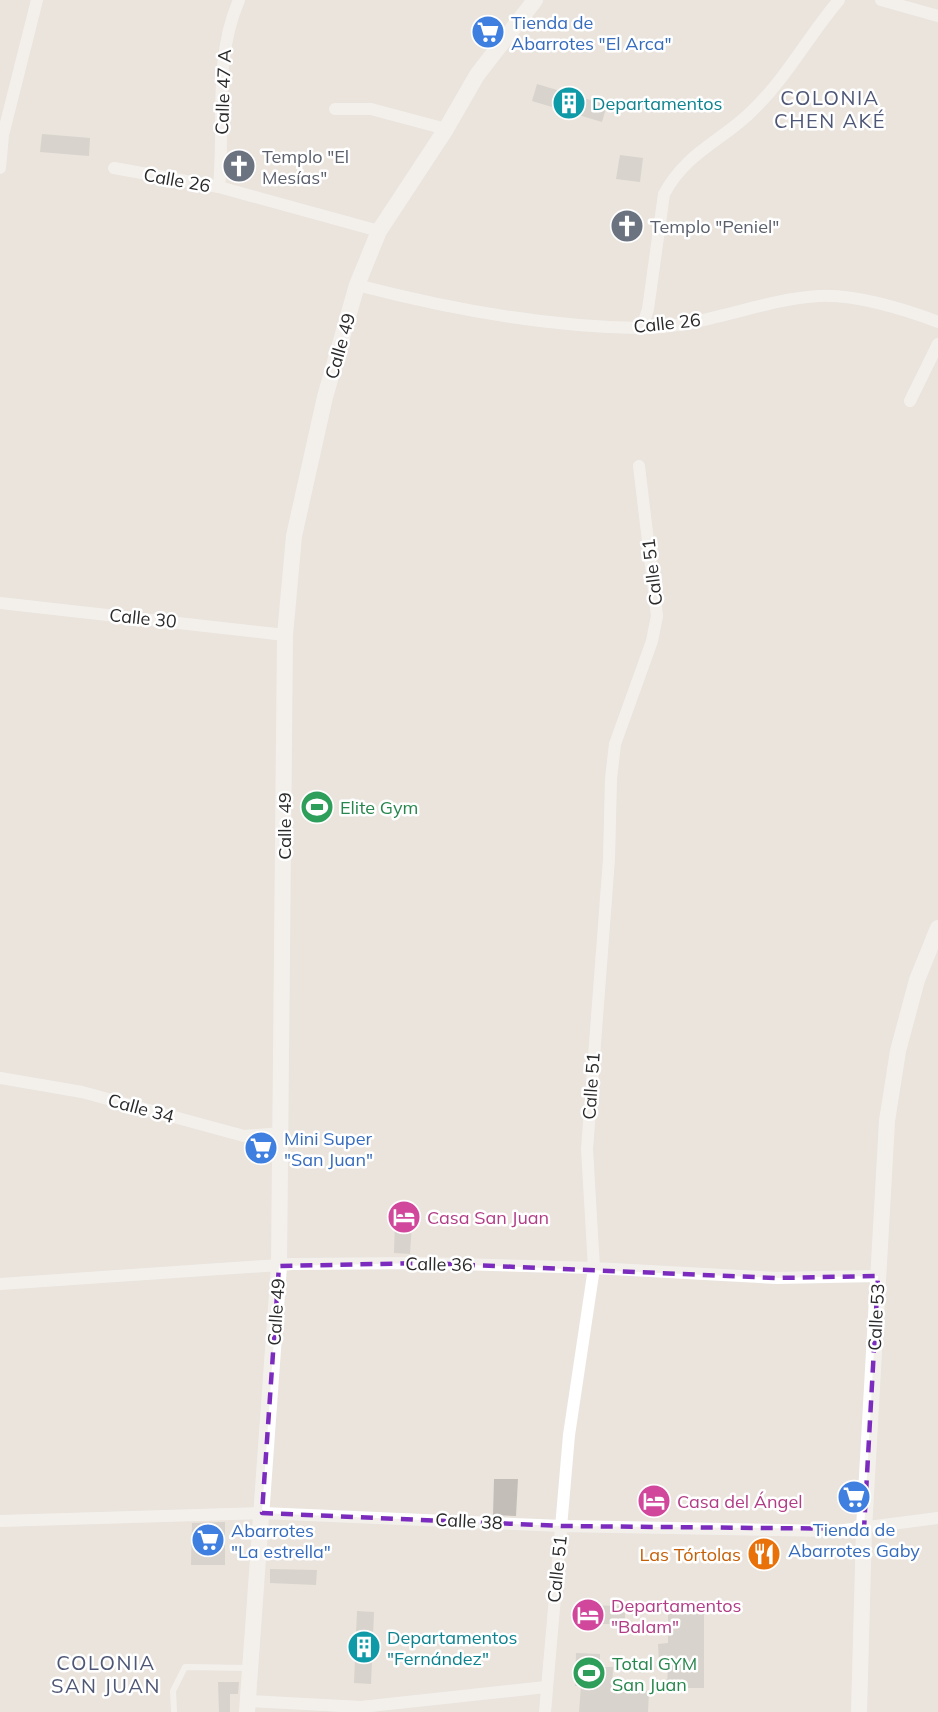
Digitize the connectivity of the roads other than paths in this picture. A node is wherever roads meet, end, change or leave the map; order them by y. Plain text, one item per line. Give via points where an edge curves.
1 (37, 0) edge
2 (239, 0) edge
3 (535, 0) edge
4 (839, 0) edge
5 (881, 0) edge
6 (938, 16) edge
7 (335, 109) dead end
8 (446, 129) junction
9 (2, 134) edge
10 (0, 168) edge
11 (114, 168) dead end
12 (219, 187) junction
13 (379, 231) junction
14 (357, 285) junction
15 (938, 322) edge
16 (642, 328) junction
17 (938, 344) edge
18 (910, 401) dead end
19 (639, 466) dead end
20 (0, 603) edge
21 (285, 635) junction
22 (938, 928) edge
23 (0, 1078) edge
24 (282, 1133) junction
25 (279, 1266) junction
26 (594, 1268) junction
27 (878, 1276) junction
28 (0, 1284) edge
29 (262, 1513) junction
30 (938, 1518) edge
31 (0, 1521) edge
32 (562, 1526) junction
33 (864, 1529) junction
34 (249, 1668) junction
35 (546, 1687) junction
36 (248, 1706) edge
37 (361, 1710) edge
38 (174, 1712) edge
39 (545, 1712) edge
40 (859, 1712) edge

1 - 9 street
2 - 12 street, Calle 47 A via 226,37 222,64
3 - 8 street, Calle 49 via 477,75
4 - 16 street via 754,110 694,155 673,178 664,194
5 - 6 street
7 - 8 street via 371,109
8 - 13 street, Calle 49
9 - 10 street
11 - 12 street, Calle 26
12 - 13 street, Calle 26
13 - 14 street, Calle 49
14 - 16 street, Calle 26 via 504,317
14 - 21 street, Calle 49 via 325,397 294,536
15 - 16 street, Calle 26 via 860,300 818,296 732,315
17 - 18 street
19 - 26 street, Calle 51 via 657,616 652,641 615,744 611,779 609,859 587,1149
20 - 21 street, Calle 30
21 - 24 street, Calle 49
22 - 27 street, Calle 53 via 917,980 898,1051 887,1121
23 - 24 street, Calle 34 via 82,1092 244,1136
24 - 25 street, Calle 49
25 - 26 street, Calle 36 via 423,1263
25 - 28 street, Calle 36
25 - 29 street, Calle 49
26 - 27 street, Calle 36 via 776,1278
26 - 32 street, Calle 51 via 569,1435
27 - 33 street, Calle 53
29 - 31 street, Calle 38
29 - 32 street, Calle 38
29 - 34 street, Calle 49
30 - 33 street, Calle 38
32 - 33 street, Calle 38
32 - 35 street, Calle 51
33 - 40 street, Calle 53
34 - 36 street, Calle 49
34 - 38 lane via 186,1667 173,1691
35 - 37 street
35 - 39 street, Calle 51
36 - 37 street

